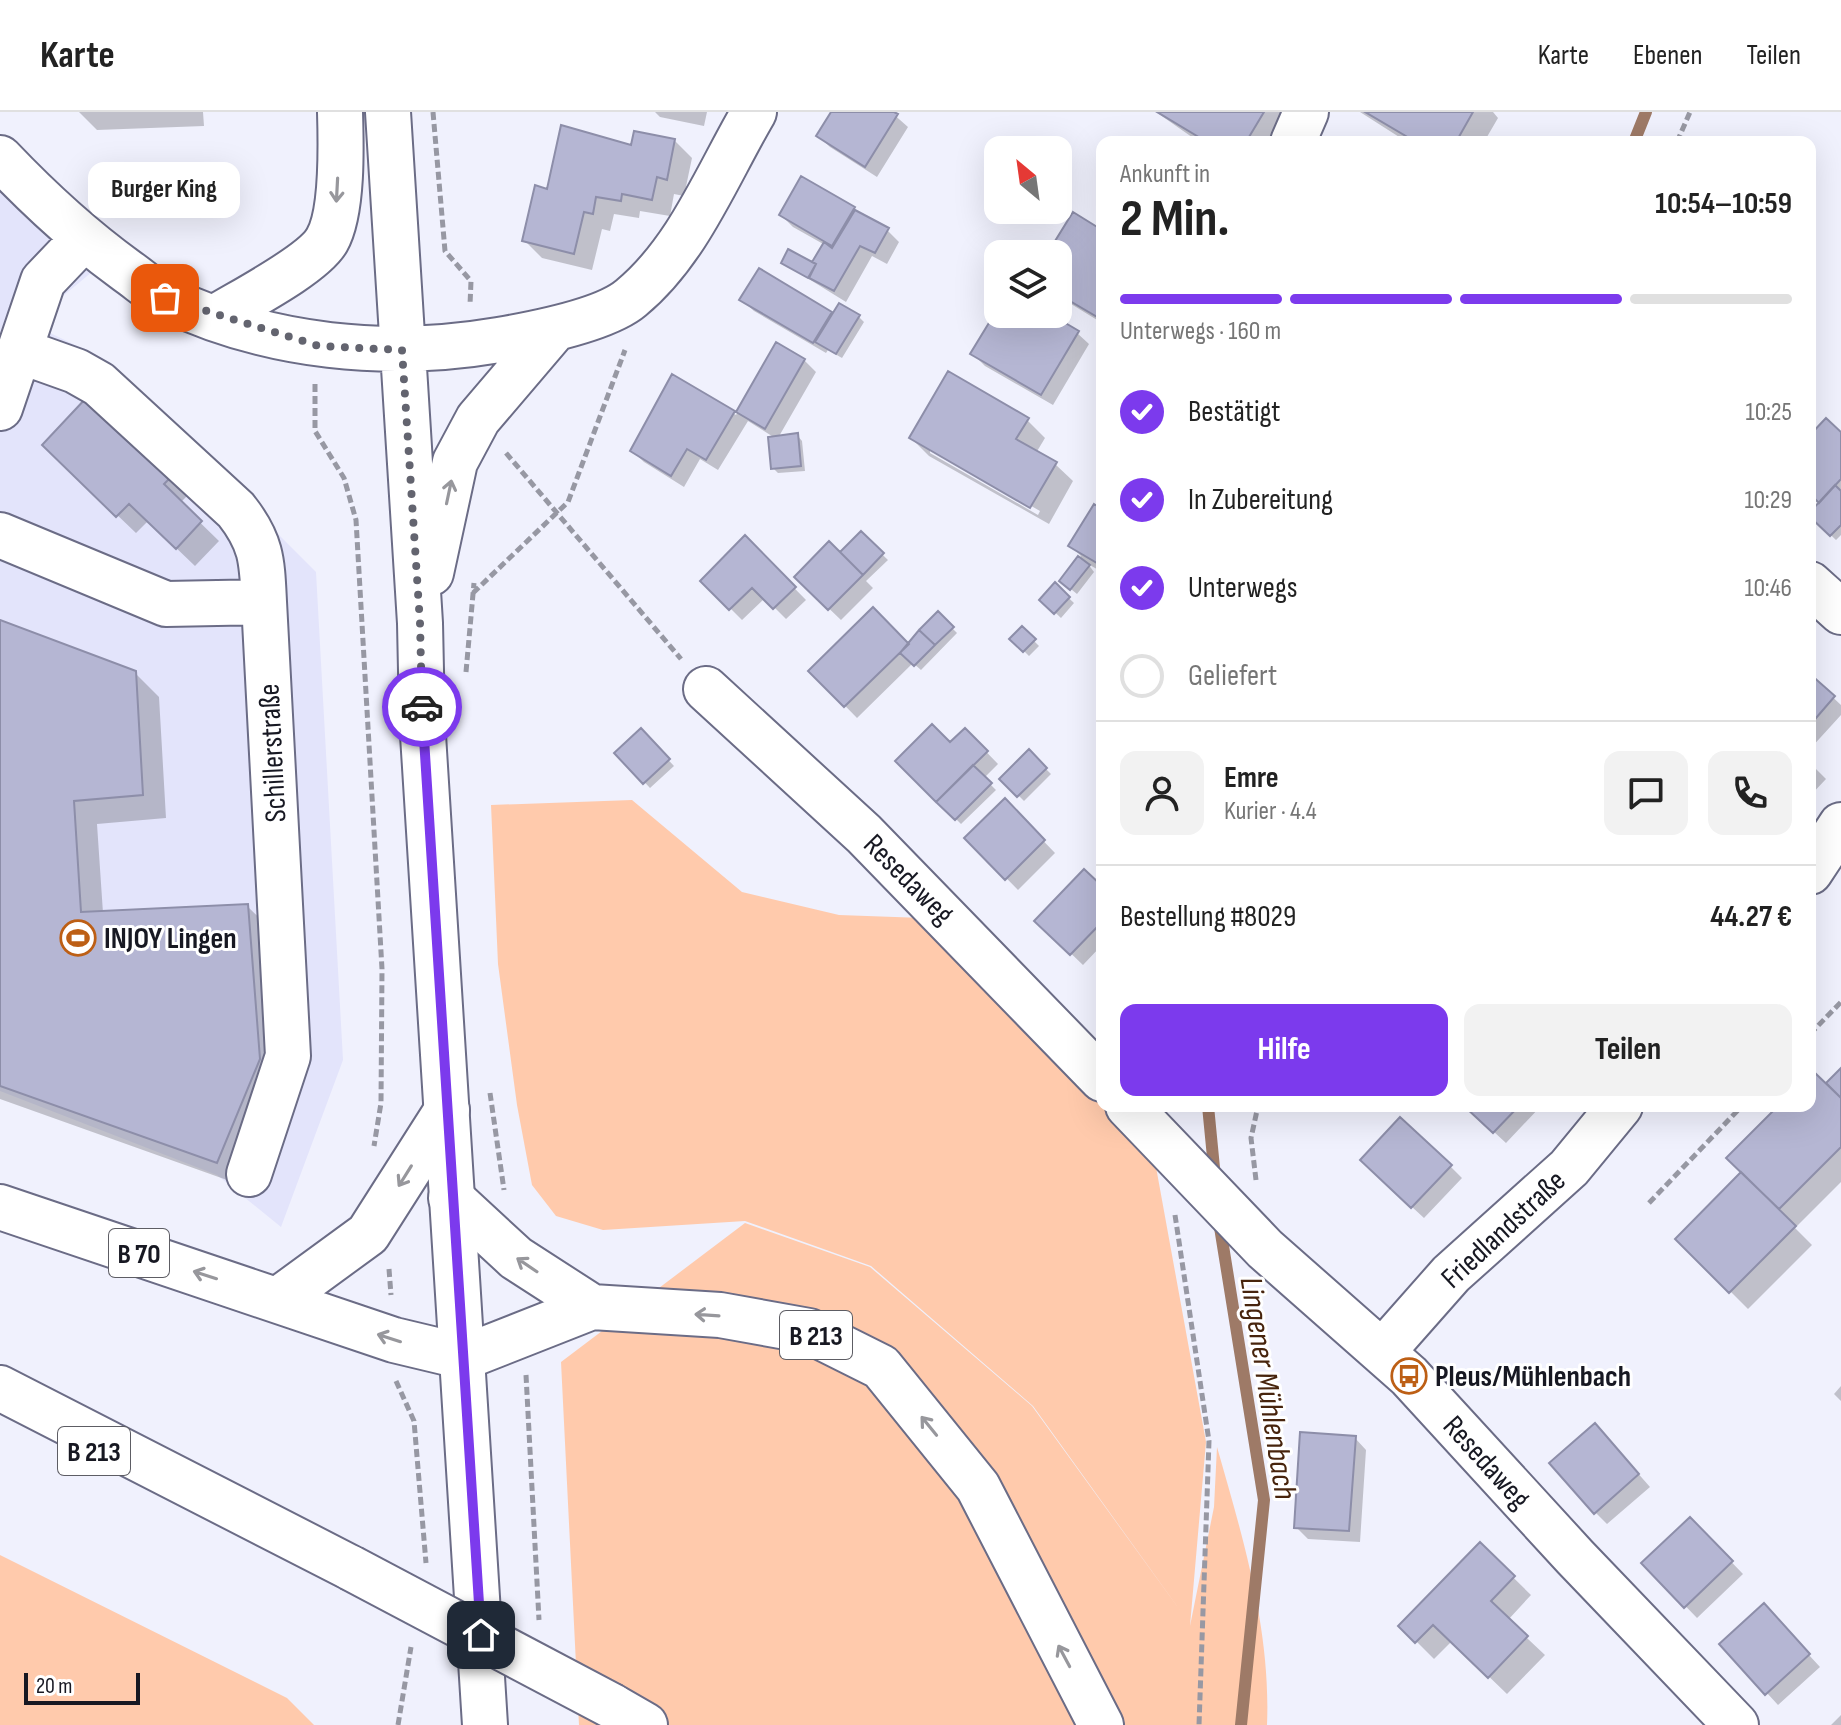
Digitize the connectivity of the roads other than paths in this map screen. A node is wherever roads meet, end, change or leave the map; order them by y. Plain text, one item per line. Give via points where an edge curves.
1 (340, 112) edge
2 (388, 112) edge
3 (754, 112) edge
4 (1306, 112) edge
5 (1296, 136) edge
6 (0, 158) edge
7 (83, 239) junction
8 (216, 317) junction
9 (553, 331) junction
10 (402, 350) junction
11 (20, 351) junction
12 (0, 408) edge
13 (0, 535) edge
14 (1816, 589) edge
15 (264, 602) junction
16 (1841, 612) edge
17 (420, 623) junction
18 (706, 689) road end
19 (1841, 825) edge
20 (1821, 879) edge
21 (1096, 1073) edge
22 (447, 1110) junction
23 (1134, 1112) edge
24 (1615, 1112) edge
25 (249, 1174) dead end
26 (451, 1198) junction
27 (0, 1207) edge
28 (279, 1299) junction
29 (592, 1307) junction
30 (1383, 1351) junction
31 (465, 1357) junction
32 (0, 1388) edge
33 (0, 1418) edge
34 (187, 1484) junction
35 (628, 1716) edge
36 (485, 1725) edge
37 (1101, 1725) edge
38 (1736, 1725) edge

1 -> 8 street via 336,216 327,242 309,259
2 - 10 street
3 - 9 street via 668,263 628,301
4 - 5 street
6 - 7 street
7 - 8 street via 165,298
7 - 11 street via 43,281
8 - 10 street via 319,346
9 - 10 street
17 -> 9 street via 455,462 478,419
10 - 17 street
11 - 12 street
11 - 15 street, Schillerstraße via 99,384 236,510 255,533
13 - 15 street via 166,604
14 - 16 street
15 - 25 street, Schillerstraße via 288,1056
17 - 22 street
18 - 21 street, Resedaweg via 864,834
19 - 20 street
22 - 26 street
22 -> 28 street via 368,1234
23 - 30 street, Resedaweg via 1259,1243
24 - 30 street, Friedlandstraße via 1569,1168 1451,1274
29 -> 26 street, B 213 via 516,1258
26 - 31 street
28 -> 27 street, B 70
31 -> 28 street, B 70 via 394,1340
29 - 31 street
37 -> 29 street, B 213 via 978,1487 881,1367 809,1331 720,1315
30 - 38 street, Resedaweg
31 - 36 street
32 - 34 street
33 - 34 street, B 213
34 - 35 street, bridge

